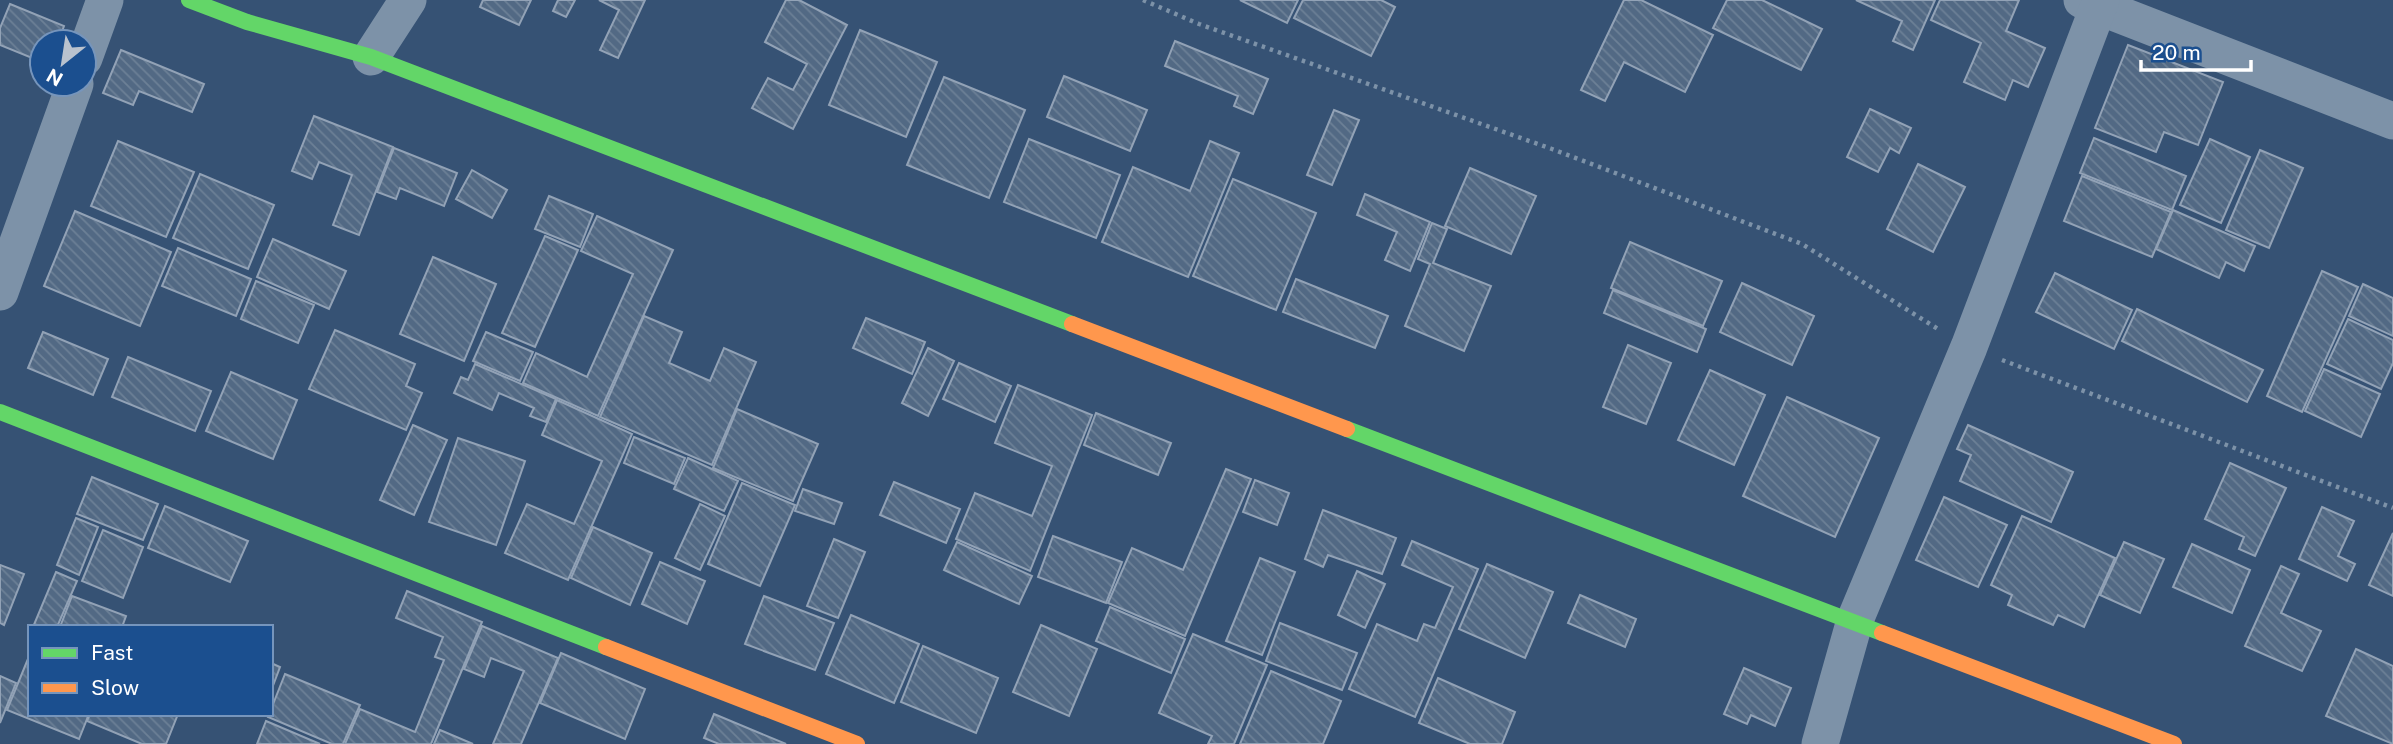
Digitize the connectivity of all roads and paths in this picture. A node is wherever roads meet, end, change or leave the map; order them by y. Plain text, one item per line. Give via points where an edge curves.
1 (105, 0) edge
2 (189, 0) edge
3 (408, 0) edge
4 (1143, 0) edge
5 (2094, 2) edge
6 (253, 11) edge
7 (95, 28) edge
8 (370, 57) junction
9 (70, 98) edge
10 (2393, 121) edge
11 (0, 292) edge
12 (1969, 347) junction
13 (0, 412) edge
14 (2393, 508) edge
15 (1855, 620) junction
16 (857, 744) edge
17 (1820, 744) edge
18 (2174, 744) edge

1 - 7 street
2 - 6 street
3 - 8 street
4 - 12 path via 1802,244
5 - 10 street
5 - 12 street
6 - 8 street
8 - 15 street
9 - 11 street
12 - 14 path
12 - 15 street
13 - 16 street
15 - 17 street
15 - 18 street

